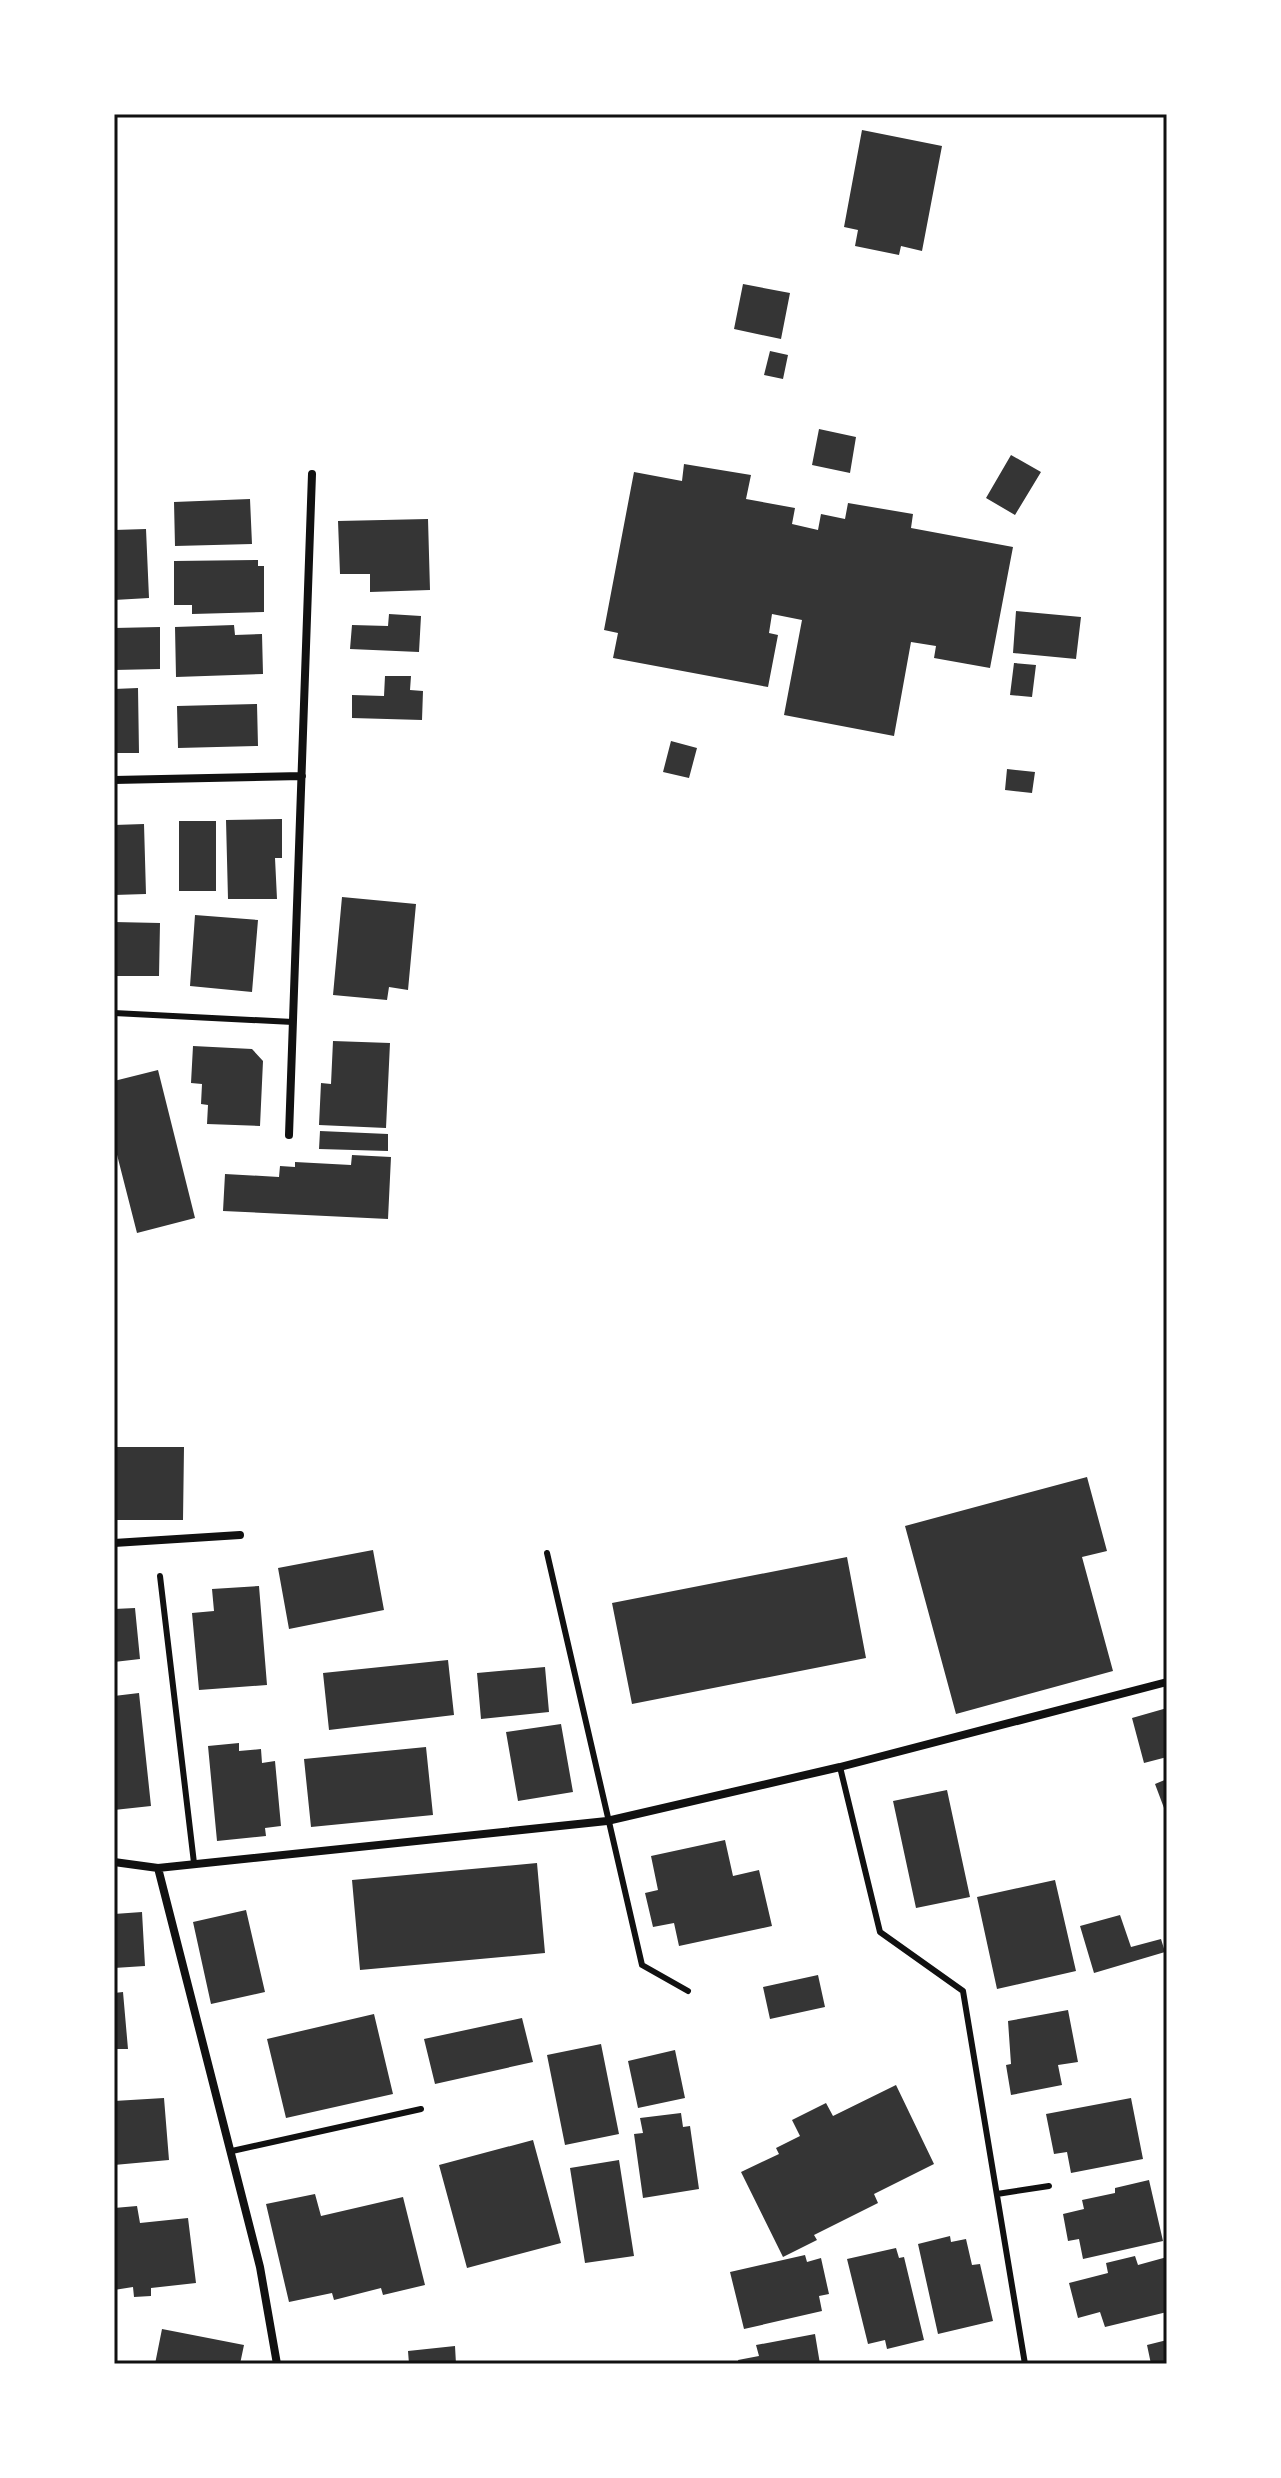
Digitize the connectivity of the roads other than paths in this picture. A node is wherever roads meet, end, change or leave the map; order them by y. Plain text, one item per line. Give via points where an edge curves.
1 (312, 474) dead end
2 (302, 776) junction
3 (114, 780) edge
4 (114, 1013) edge
5 (293, 1022) junction
6 (289, 1135) dead end
7 (240, 1535) dead end
8 (114, 1543) edge
9 (547, 1553) dead end
10 (160, 1576) dead end
11 (1167, 1682) edge
12 (840, 1767) junction
13 (607, 1821) junction
14 (114, 1862) edge
15 (194, 1863) junction
16 (158, 1868) junction
17 (688, 1991) dead end
18 (421, 2109) dead end
19 (232, 2151) junction
20 (1049, 2186) dead end
21 (997, 2194) junction
22 (277, 2364) edge
23 (1025, 2364) edge

1 - 2 street
2 - 3 street
2 - 5 street
4 - 5 lane
5 - 6 street
7 - 8 street
9 - 13 lane
10 - 15 lane
11 - 12 street
12 - 13 street
12 - 21 lane via 880,1932 963,1991
13 - 15 street
13 - 17 lane via 642,1965
14 - 16 street
15 - 16 street
16 - 19 street
18 - 19 lane
19 - 22 street
20 - 21 lane
21 - 23 lane

